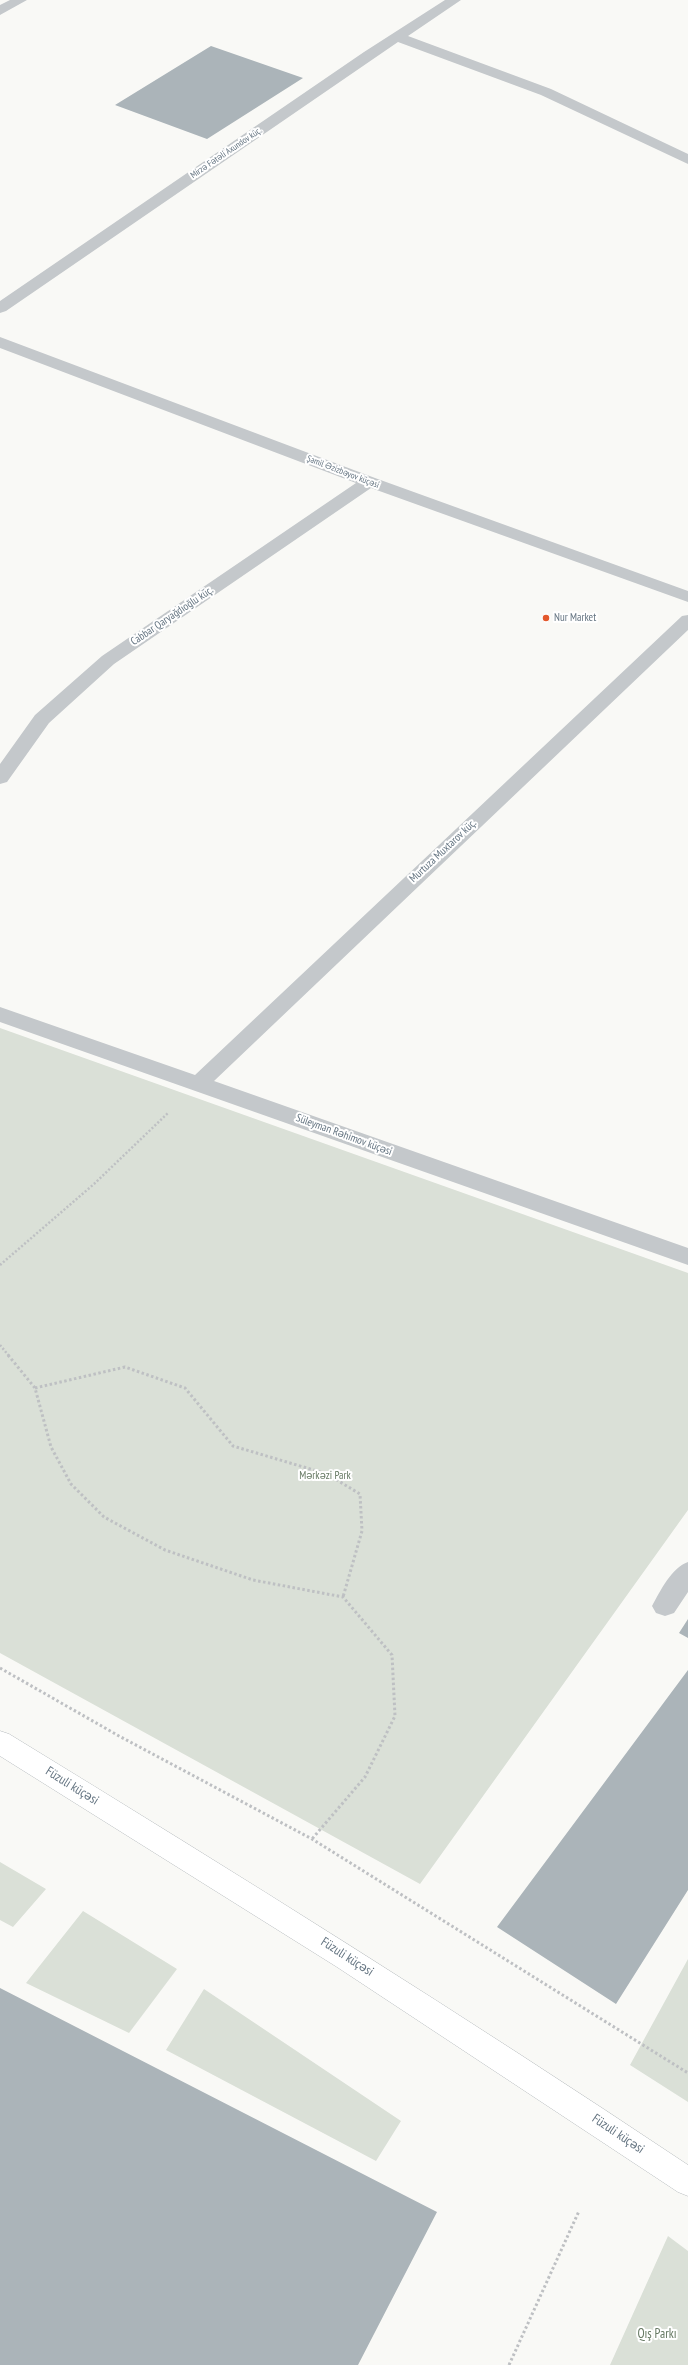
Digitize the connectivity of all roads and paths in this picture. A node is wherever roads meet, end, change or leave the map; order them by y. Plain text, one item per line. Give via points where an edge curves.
1 (20, 0) edge
2 (454, 0) edge
3 (0, 11) edge
4 (397, 37) junction
5 (688, 160) edge
6 (0, 308) edge
7 (0, 342) edge
8 (369, 482) junction
9 (688, 596) edge
10 (688, 620) edge
11 (0, 778) edge
12 (0, 1014) edge
13 (199, 1083) junction
14 (688, 1257) edge
15 (0, 1265) edge
16 (0, 1345) edge
17 (36, 1388) junction
18 (688, 1572) edge
19 (343, 1597) junction
20 (664, 1606) dead end
21 (0, 1668) edge
22 (0, 1742) edge
23 (312, 1839) junction
24 (688, 2073) edge
25 (688, 2182) edge
26 (579, 2211) dead end
27 (509, 2365) edge

1 - 3 street
2 - 4 street, Mirzə Fətəli Axundov küç.
4 - 5 street via 546,92
4 - 6 street, Mirzə Fətəli Axundov küç.
7 - 8 street, Şamil Əzizbəyov küçəsi
8 - 9 street, Şamil Əzizbəyov küçəsi
8 - 11 street, Cabbar Qaryağdıoğlu küç. via 108,660 42,719
10 - 13 street, Murtuza Muxtarov küç.
12 - 13 street, Süleyman Rəhimov küçəsi
13 - 14 street, Süleyman Rəhimov küçəsi
13 - 15 path via 94,1184
16 - 17 path
17 - 19 path via 51,1448 70,1484 104,1517 165,1550 253,1580
17 - 19 path via 125,1367 185,1388 233,1446 327,1474 360,1494 362,1531
18 - 20 street
19 - 23 path via 392,1655 395,1716 365,1777
21 - 23 path via 119,1736
22 - 25 main road, Füzuli küçəsi via 261,1903 546,2085
23 - 24 path
26 - 27 path

